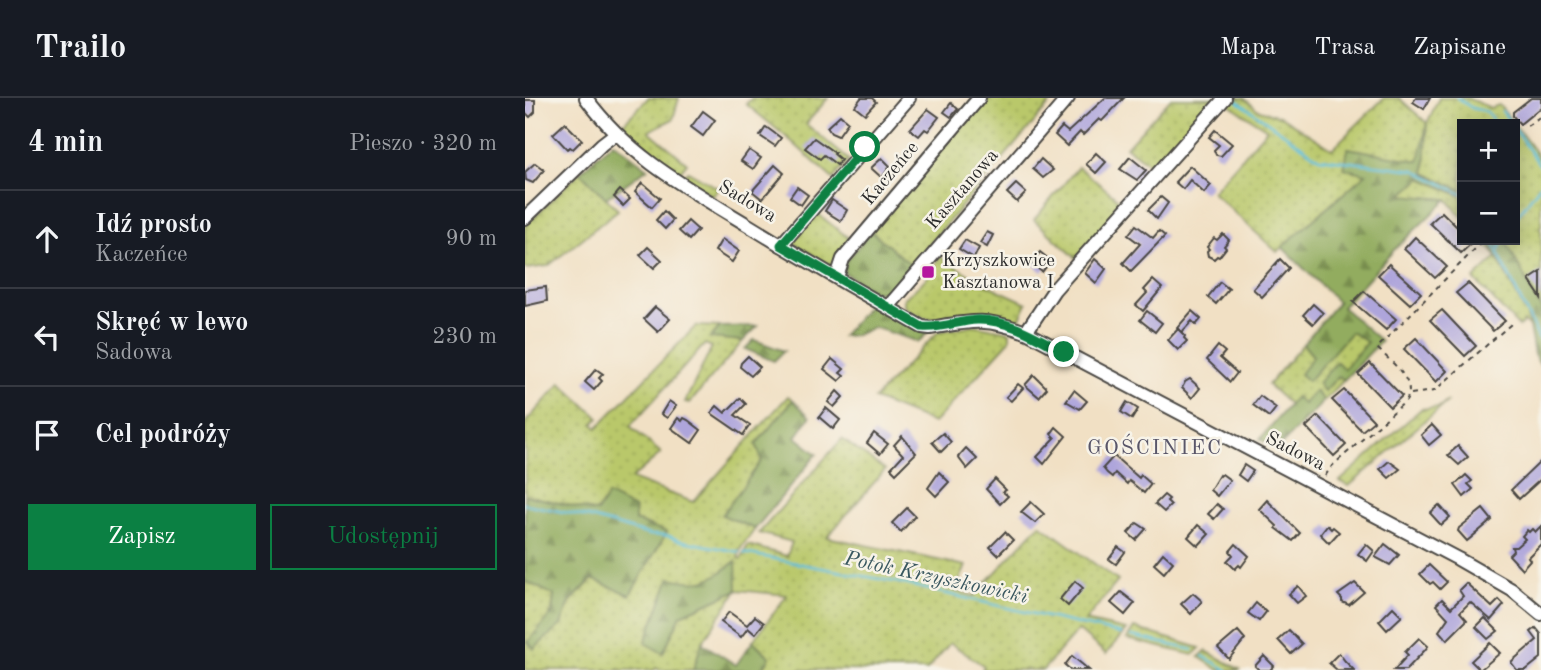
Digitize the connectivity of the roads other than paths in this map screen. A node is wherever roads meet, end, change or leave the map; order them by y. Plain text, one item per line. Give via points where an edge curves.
1 (586, 98) edge
2 (909, 98) edge
3 (979, 98) edge
4 (1068, 98) edge
5 (1225, 98) edge
6 (615, 134) junction
7 (525, 218) edge
8 (781, 245) junction
9 (837, 277) junction
10 (888, 307) junction
11 (1025, 332) junction
12 (1541, 614) edge

1 - 6 street, Sadowa
2 - 8 street, Kaczeńce
3 - 9 street, Kaczeńce via 843,259
4 - 10 street, Kasztanowa
5 - 11 street via 1054,290
6 - 7 street
6 - 8 street, Sadowa via 657,169
8 - 9 street, Sadowa
9 - 10 street, Sadowa
10 - 11 street, Sadowa via 922,327 978,320
11 - 12 street, Sadowa via 1458,559 1512,590

